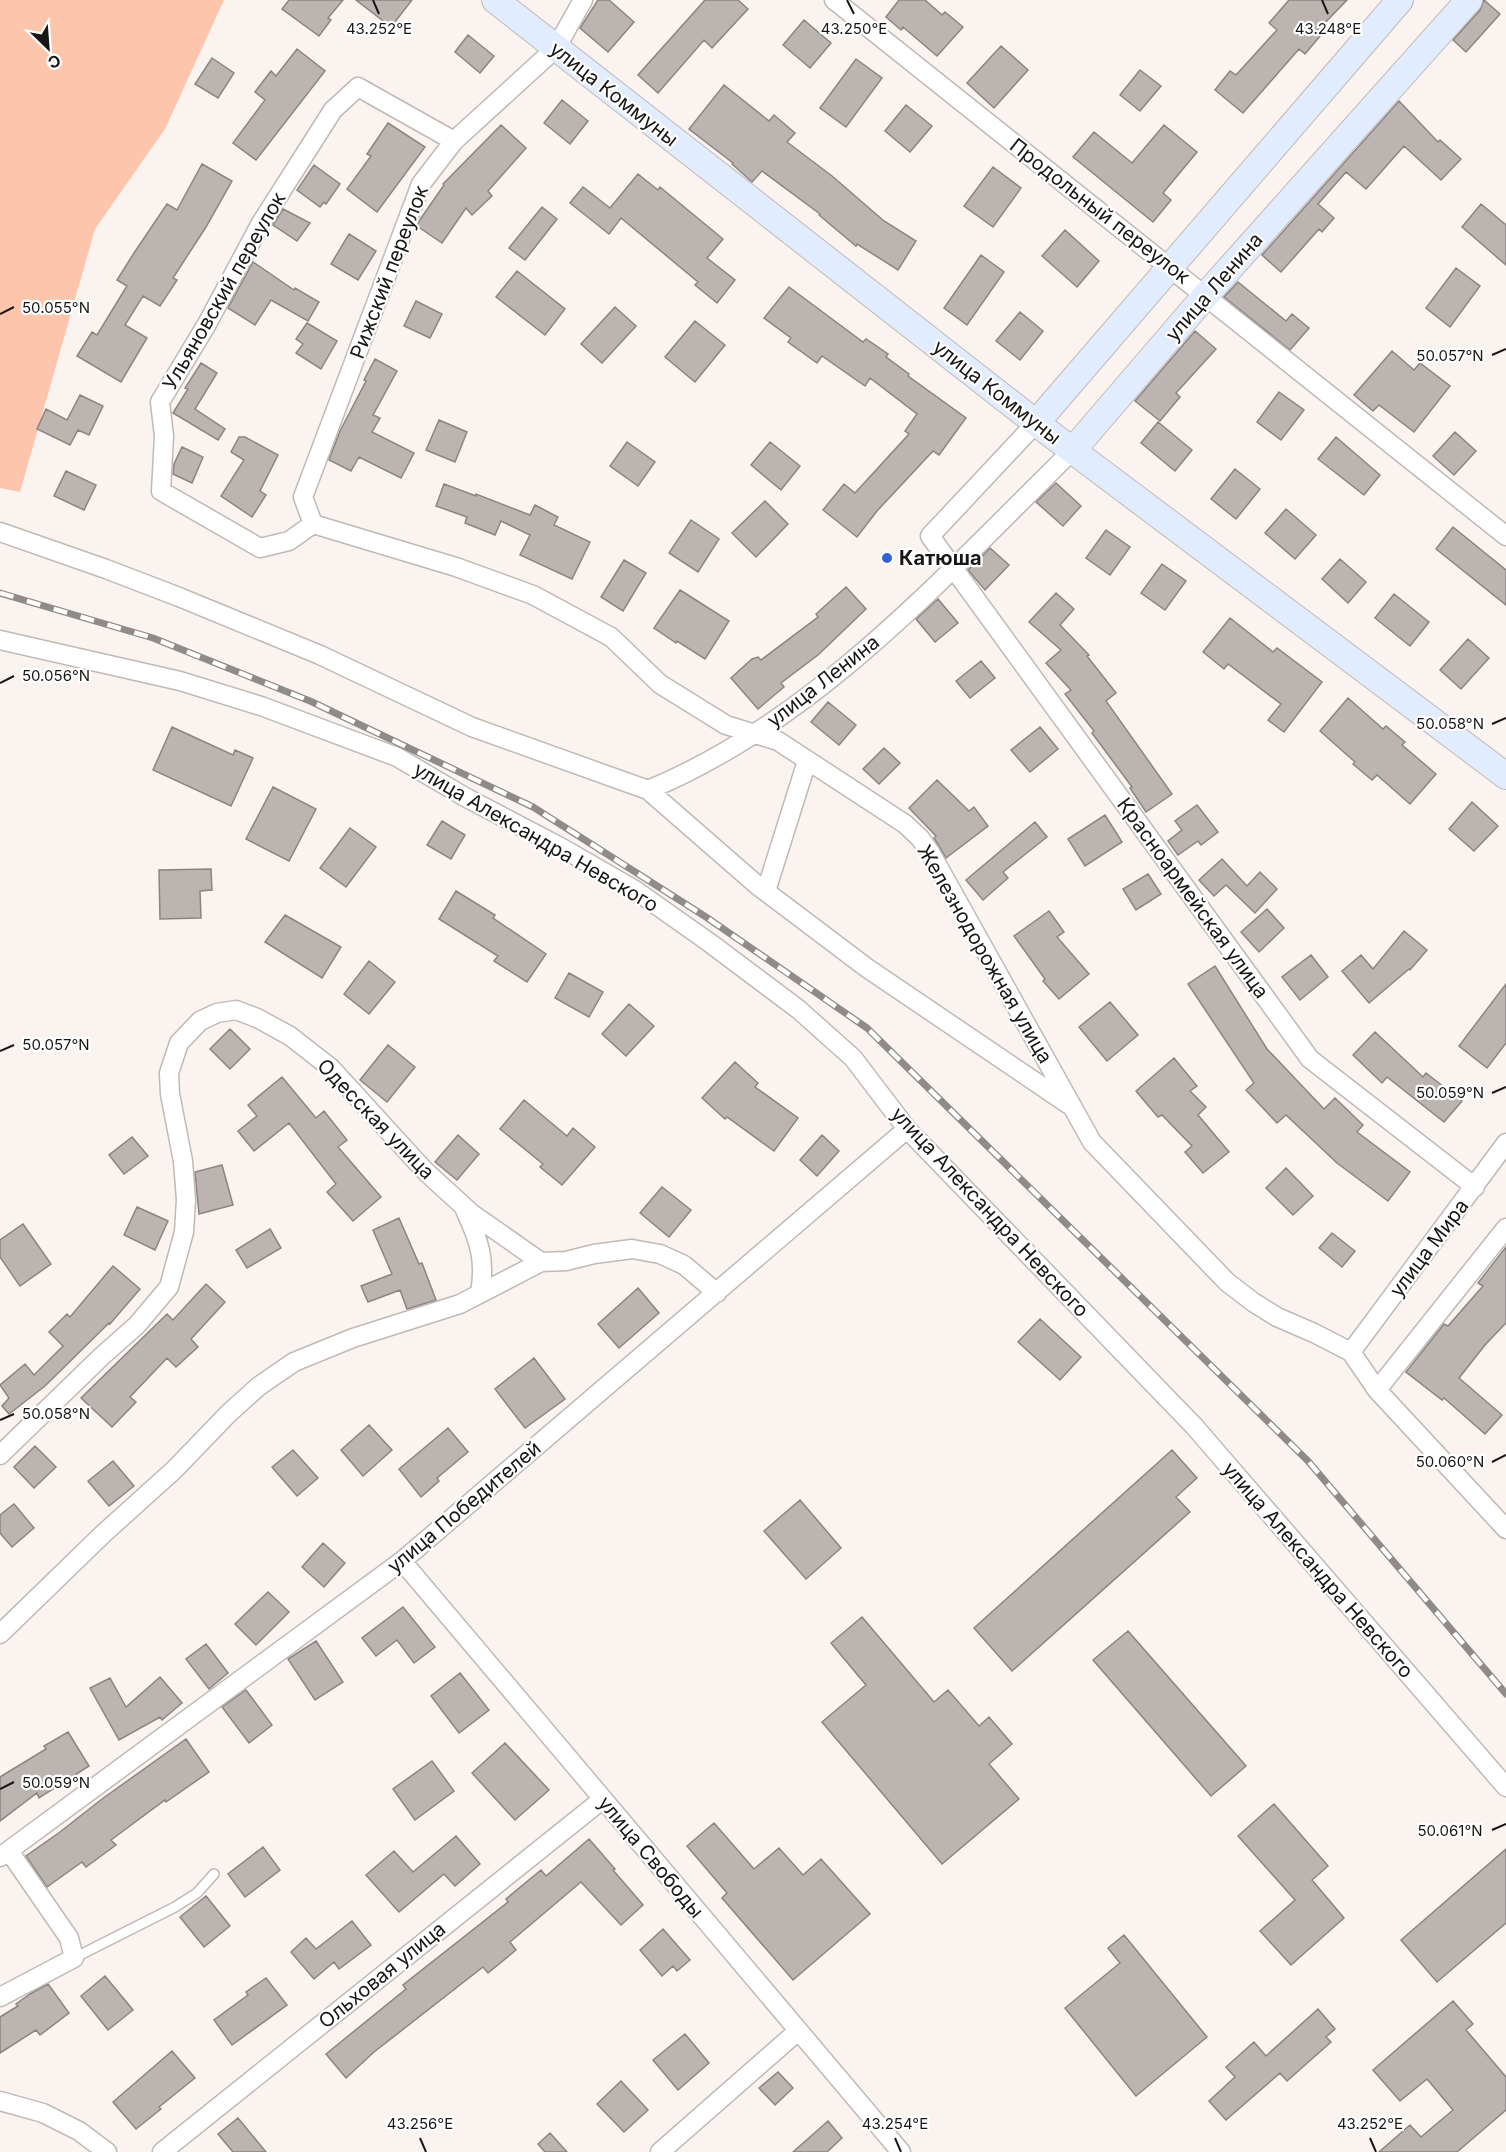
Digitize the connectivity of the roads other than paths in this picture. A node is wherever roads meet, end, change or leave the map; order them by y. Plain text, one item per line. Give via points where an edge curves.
1 (495, 0) edge
2 (582, 0) edge
3 (834, 0) edge
4 (1400, 0) edge
5 (1469, 0) edge
6 (556, 48) junction
7 (454, 141) junction
8 (1170, 266) junction
9 (1206, 295) junction
10 (1036, 423) junction
11 (1073, 450) junction
12 (313, 524) junction
13 (0, 532) edge
14 (1506, 536) edge
15 (953, 568) junction
16 (0, 640) edge
17 (755, 734) junction
18 (807, 761) junction
19 (1506, 776) edge
20 (648, 790) junction
21 (766, 891) junction
22 (1072, 1107) junction
23 (907, 1129) junction
24 (1506, 1143) edge
25 (1475, 1187) junction
26 (463, 1206) junction
27 (1506, 1228) edge
28 (541, 1262) junction
29 (480, 1293) junction
30 (717, 1293) junction
31 (1351, 1353) junction
32 (1377, 1390) junction
33 (0, 1455) edge
34 (1506, 1529) edge
35 (402, 1561) junction
36 (0, 1634) edge
37 (1506, 1786) edge
38 (603, 1799) junction
39 (4, 1854) edge
40 (214, 1874) dead end
41 (74, 1958) junction
42 (0, 1996) edge
43 (798, 2031) junction
44 (0, 2101) edge
45 (107, 2152) edge
46 (162, 2152) edge
47 (660, 2152) edge
48 (901, 2152) edge

1 - 6 street, улица Коммуны
2 - 6 street, Рижский переулок
3 - 8 street, Продольный переулок
4 - 8 street
5 - 9 street, улица Ленина
6 - 7 street, Рижский переулок
6 - 10 street, улица Коммуны
7 - 12 street, Рижский переулок via 421,184 303,497
7 - 12 street, Ульяновский переулок via 358,87 333,110 267,213 160,402 164,436 161,492 260,548 289,542
8 - 9 street, Продольный переулок
8 - 10 street
9 - 11 street, улица Ленина
9 - 14 street, Продольный переулок
10 - 11 street, улица Коммуны
10 - 15 street via 930,536
11 - 15 street, улица Ленина
11 - 19 street, улица Коммуны
12 - 17 street, Железнодорожная улица via 533,595 611,637 660,684 726,726
13 - 20 street via 180,597 320,655 472,727
15 - 17 street, улица Ленина via 897,622 799,705
15 - 25 street, Красноармейская улица via 1310,1059
16 - 23 street, улица Александра Невского via 180,681 261,706 397,757 634,890 711,943 798,1009 853,1058
17 - 18 street, Железнодорожная улица via 778,741
17 - 20 street, улица Ленина
18 - 21 street
18 - 22 street, Железнодорожная улица via 920,838
20 - 21 street
21 - 22 street via 867,968
22 - 31 street, Железнодорожная улица via 1092,1142 1227,1282 1277,1317
23 - 30 street, улица Победителей
23 - 37 street, улица Александра Невского via 1194,1426
24 - 25 street, улица Мира
25 - 31 street, улица Мира
26 - 28 street, Одесская улица
26 - 29 street, Одесская улица via 482,1255
26 - 33 street, Одесская улица via 425,1171 331,1068 290,1036 236,1010 201,1021 179,1043 170,1073 186,1200 184,1232 169,1287 136,1325
27 - 32 street
28 - 29 street
28 - 30 street via 641,1250 684,1265
29 - 36 street via 460,1304 353,1338 294,1362 259,1386
30 - 35 street, улица Победителей
31 - 32 street, Железнодорожная улица
32 - 34 street, Железнодорожная улица
35 - 38 street, улица Свободы
35 - 39 street, улица Победителей
38 - 43 street, улица Свободы
38 - 46 street, Ольховая улица
39 - 41 street via 69,1938
40 - 41 lane via 197,1893 175,1907
41 - 42 street
43 - 47 street
43 - 48 street, улица Свободы
44 - 45 street via 43,2113 79,2131

